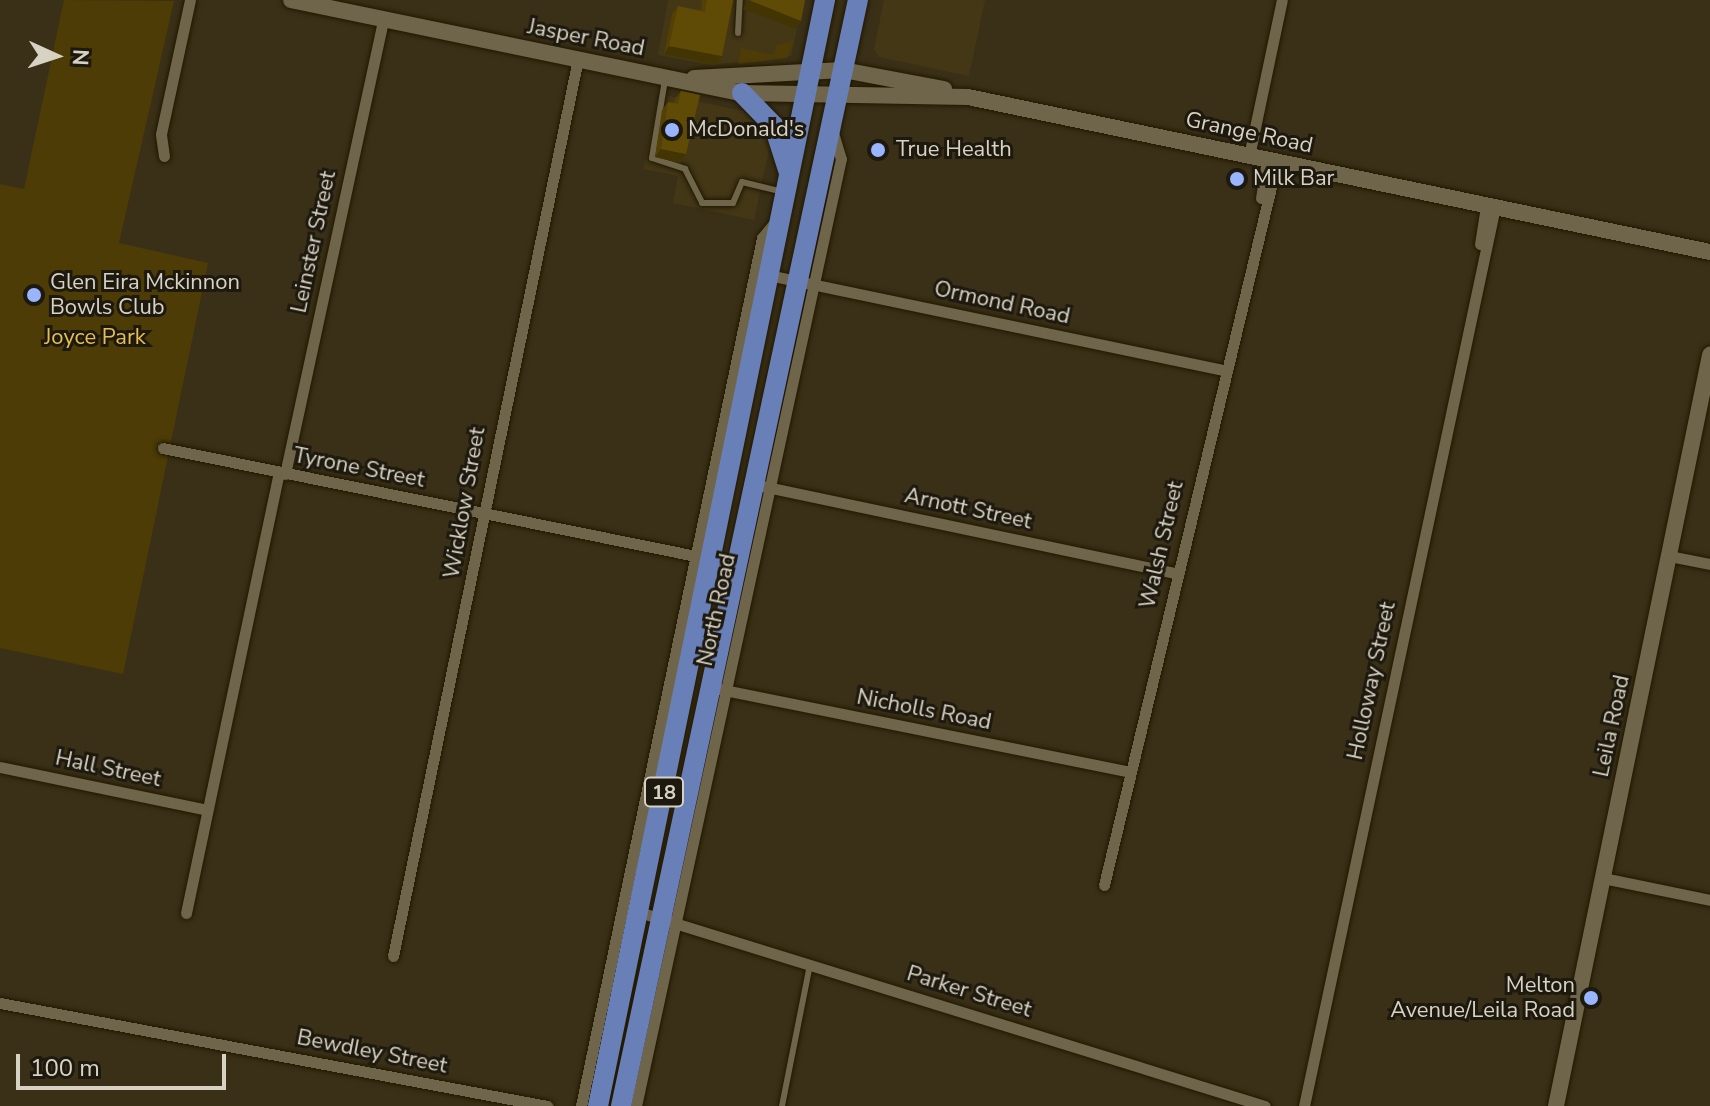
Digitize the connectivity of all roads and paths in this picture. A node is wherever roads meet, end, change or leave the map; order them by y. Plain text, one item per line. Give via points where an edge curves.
1 (190, 0) edge
2 (291, 0) edge
3 (740, 0) edge
4 (858, 0) edge
5 (1282, 0) edge
6 (821, 1) edge
7 (352, 6) edge
8 (383, 19) junction
9 (738, 33) dead end
10 (578, 59) junction
11 (843, 70) junction
12 (811, 72) junction
13 (665, 76) junction
14 (685, 79) junction
15 (838, 92) junction
16 (742, 93) junction
17 (806, 93) junction
18 (968, 97) junction
19 (164, 156) dead end
20 (1249, 156) junction
21 (1272, 160) junction
22 (789, 193) junction
23 (1491, 206) junction
24 (1710, 252) edge
25 (773, 276) junction
26 (805, 282) junction
27 (1710, 355) edge
28 (1224, 370) junction
29 (163, 448) dead end
30 (282, 473) junction
31 (760, 485) junction
32 (482, 514) junction
33 (1669, 556) junction
34 (705, 558) junction
35 (735, 564) junction
36 (1710, 564) edge
37 (1176, 573) junction
38 (717, 688) junction
39 (0, 767) edge
40 (1130, 772) junction
41 (207, 810) junction
42 (1603, 878) junction
43 (1104, 885) dead end
44 (1710, 900) edge
45 (639, 912) junction
46 (186, 913) dead end
47 (669, 919) junction
48 (393, 956) dead end
49 (810, 964) junction
50 (0, 1003) edge
51 (547, 1106) edge
52 (581, 1106) edge
53 (598, 1106) edge
54 (621, 1106) edge
55 (636, 1106) edge
56 (782, 1106) edge
57 (1265, 1106) edge
58 (1304, 1106) edge
59 (1556, 1106) edge

1 - 19 street via 161,134
2 - 7 main road, Jasper Road
3 - 9 lane
4 - 11 highway, North Road / 18
5 - 20 street
6 - 12 highway, North Road / 18
7 - 8 main road, Jasper Road
8 - 10 main road, Jasper Road
8 - 30 street, Leinster Street
10 - 13 main road, Jasper Road
10 - 32 street, Wicklow Street
11 - 12 main road, Jasper Road
11 - 15 highway, North Road / 18
11 - 18 main road, Grange Road via 893,75
12 - 14 main road, Jasper Road
12 - 17 highway, North Road / 18
13 - 14 main road, Jasper Road
13 - 22 lane via 652,158 685,169 702,203 733,203 742,182
14 - 16 main road, Jasper Road
15 - 17 main road, Grange Road
15 - 18 main road, Grange Road
15 - 26 highway, North Road / 18
16 - 17 main road, Jasper Road
16 - 22 highway via 774,126
17 - 22 highway, North Road / 18
18 - 20 main road, Grange Road
20 - 21 main road, Grange Road
21 - 23 main road, Grange Road
21 - 28 street, Walsh Street
22 - 25 highway, North Road / 18
22 - 34 street, North Road via 762,238
23 - 24 main road, Grange Road
23 - 58 street, Holloway Street
25 - 26 street, Ormond Road
25 - 34 highway, North Road / 18
26 - 28 street, Ormond Road
26 - 31 highway, North Road / 18
27 - 33 main road, Leila Road
28 - 37 street, Walsh Street
29 - 30 street, Tyrone Street
30 - 32 street, Tyrone Street
30 - 41 street, Leinster Street
31 - 35 highway, North Road / 18
31 - 37 street, Arnott Street
31 - 38 street, North Road
32 - 34 street, Tyrone Street
32 - 48 street, Wicklow Street
33 - 36 street
33 - 42 main road, Leila Road
34 - 35 street, Tyrone Street
34 - 45 highway, North Road / 18
34 - 52 street, North Road
35 - 38 highway, North Road / 18
37 - 40 street, Walsh Street
38 - 40 street, Nicholls Road
38 - 47 highway, North Road / 18
39 - 41 street, Hall Street
40 - 43 street, Walsh Street
41 - 46 street, Leinster Street
42 - 44 street
42 - 59 main road, Leila Road
45 - 47 street, Parker Street
45 - 53 highway, North Road / 18
47 - 49 street, Parker Street
47 - 54 highway, North Road / 18
47 - 55 street, North Road
49 - 56 lane
49 - 57 street, Parker Street
50 - 51 street, Bewdley Street

